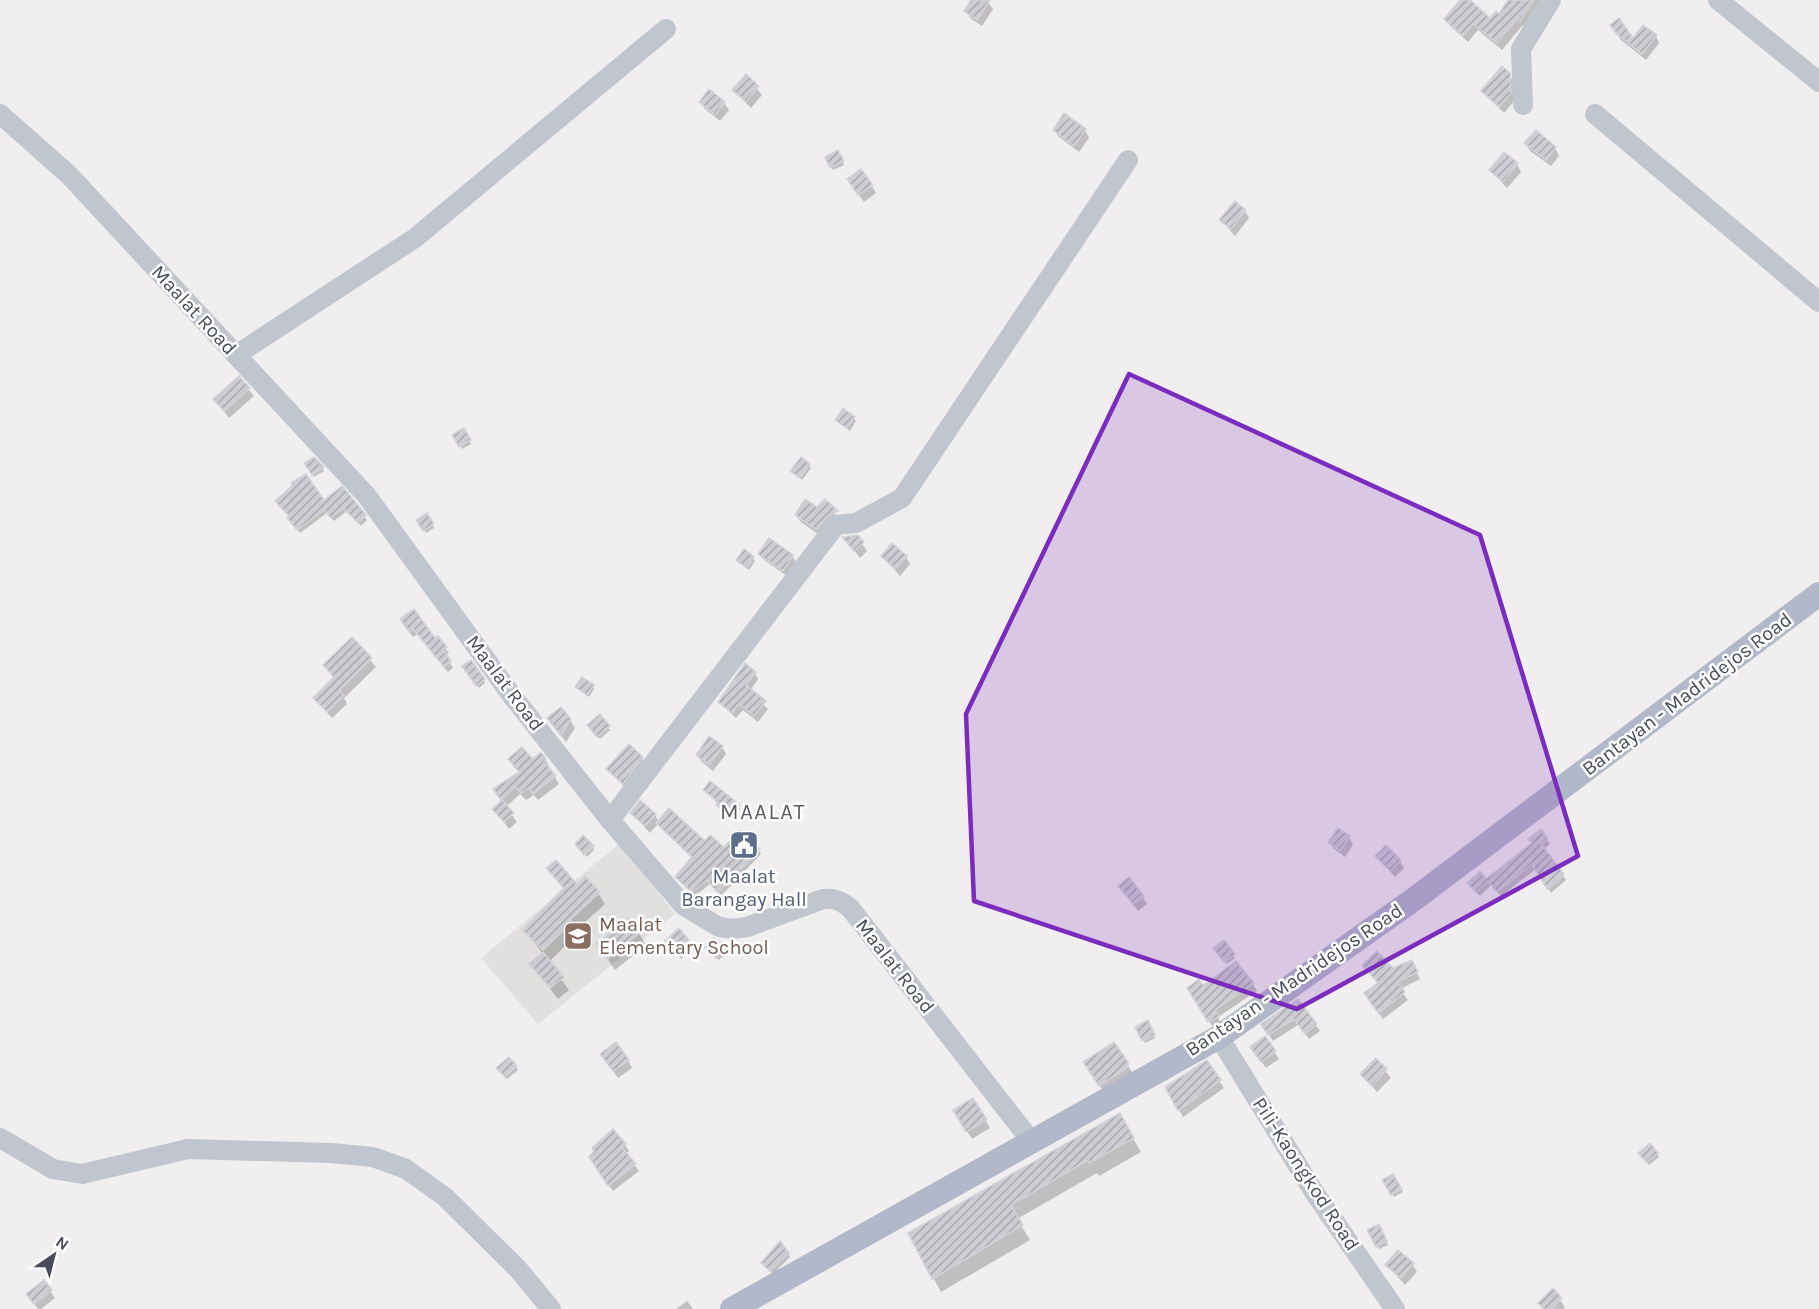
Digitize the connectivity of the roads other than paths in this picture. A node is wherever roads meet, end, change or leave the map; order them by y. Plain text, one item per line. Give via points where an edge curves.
1 (1551, 0) edge
2 (1718, 0) edge
3 (666, 29) dead end
4 (1819, 82) edge
5 (1523, 105) dead end
6 (0, 114) edge
7 (1594, 114) dead end
8 (1128, 160) dead end
9 (1819, 302) edge
10 (236, 355) junction
11 (1819, 594) edge
12 (610, 820) junction
13 (1219, 1036) junction
14 (0, 1138) edge
15 (1031, 1142) junction
16 (551, 1309) edge
17 (732, 1309) edge
18 (1395, 1309) edge

1 - 5 street via 1521,49
2 - 4 street
3 - 10 street via 415,238
6 - 10 street, Maalat Road via 69,175
7 - 9 street
8 - 12 street via 902,498 856,523 836,525
10 - 12 street, Maalat Road via 367,496 513,697
11 - 13 main road, Bantayan - Madridejos Road via 1413,900
12 - 15 street, Maalat Road via 684,906 719,927 747,927 823,899 843,902
13 - 15 main road, Bantayan - Madridejos Road
13 - 18 street, Pili-Kaongkod Road via 1314,1192
14 - 16 street via 53,1169 82,1174 188,1149 373,1157 406,1169 445,1197 519,1269
15 - 17 main road, Bantayan - Madridejos Road

